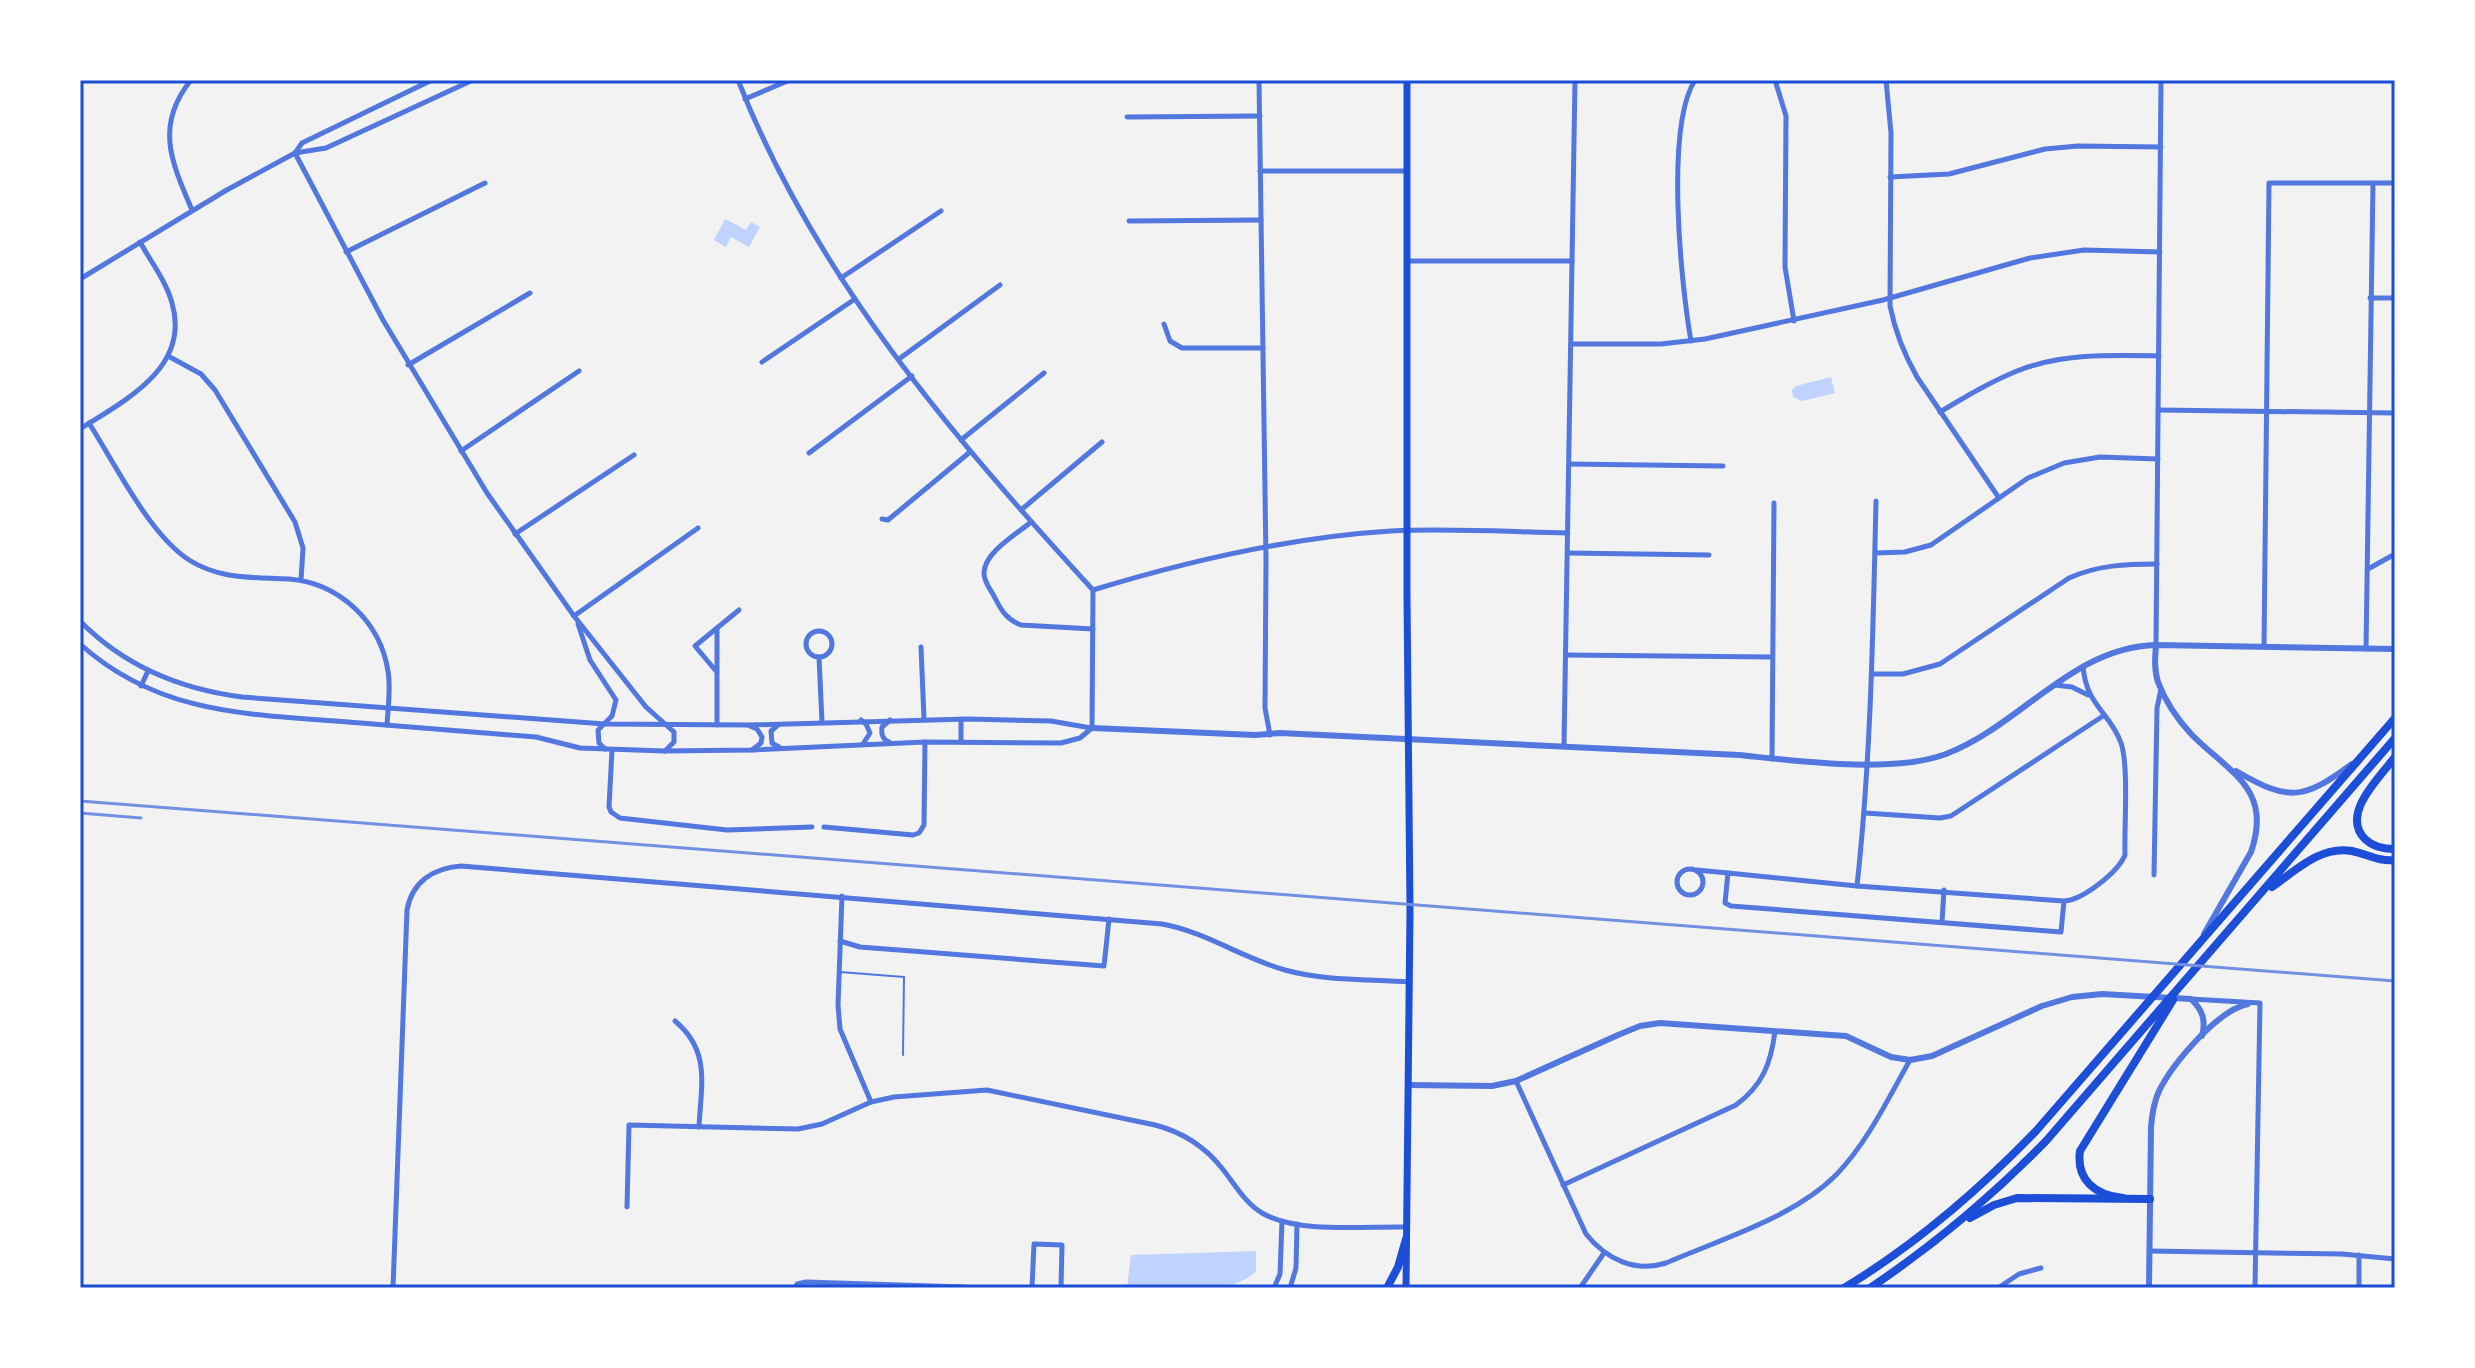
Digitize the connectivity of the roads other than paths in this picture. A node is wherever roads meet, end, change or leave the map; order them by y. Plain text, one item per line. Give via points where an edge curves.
1 (191, 80) edge
2 (432, 80) edge
3 (473, 80) edge
4 (738, 80) edge
5 (790, 80) edge
6 (1259, 80) edge
7 (1407, 80) edge
8 (1575, 80) edge
9 (1695, 80) edge
10 (1775, 80) edge
11 (1886, 80) edge
12 (2161, 80) edge
13 (745, 99) junction
14 (1260, 116) junction
15 (1127, 117) dead end
16 (2161, 147) junction
17 (295, 153) junction
18 (1260, 171) junction
19 (1405, 171) junction
20 (1890, 177) junction
21 (485, 183) dead end
22 (2373, 183) junction
23 (2395, 183) edge
24 (192, 210) junction
25 (941, 211) dead end
26 (1261, 220) junction
27 (1129, 221) dead end
28 (140, 242) junction
29 (346, 252) junction
30 (2160, 252) junction
31 (1409, 261) junction
32 (1572, 261) junction
33 (841, 278) junction
34 (80, 279) edge
35 (1000, 285) dead end
36 (530, 293) dead end
37 (1890, 298) junction
38 (2370, 298) junction
39 (2395, 298) edge
40 (855, 299) junction
41 (1794, 321) junction
42 (1164, 324) dead end
43 (1691, 341) junction
44 (1571, 344) junction
45 (1263, 348) junction
46 (168, 356) junction
47 (2159, 356) junction
48 (899, 359) junction
49 (762, 362) dead end
50 (408, 365) junction
51 (579, 371) dead end
52 (1044, 373) dead end
53 (912, 376) junction
54 (2158, 410) junction
55 (1940, 412) junction
56 (2266, 412) junction
57 (2369, 413) junction
58 (2395, 413) edge
59 (89, 423) junction
60 (80, 429) edge
61 (961, 440) junction
62 (1102, 442) dead end
63 (461, 451) junction
64 (970, 452) junction
65 (809, 453) dead end
66 (634, 455) dead end
67 (2158, 459) junction
68 (1569, 464) junction
69 (1723, 466) dead end
70 (1999, 498) junction
71 (1876, 501) dead end
72 (1774, 503) dead end
73 (1021, 510) junction
74 (882, 519) dead end
75 (1031, 522) junction
76 (698, 528) dead end
77 (1407, 531) junction
78 (1568, 533) junction
79 (515, 534) junction
80 (1266, 549) junction
81 (1568, 553) junction
82 (1875, 553) junction
83 (2395, 554) edge
84 (1709, 555) dead end
85 (2157, 564) junction
86 (2367, 570) junction
87 (301, 580) junction
88 (1093, 590) junction
89 (739, 610) dead end
90 (574, 616) junction
91 (80, 621) edge
92 (717, 628) junction
93 (1093, 629) junction
94 (80, 644) edge
95 (2156, 645) junction
96 (921, 647) dead end
97 (2264, 648) junction
98 (2366, 649) junction
99 (2395, 649) edge
100 (1566, 655) junction
101 (819, 657) junction
102 (1771, 657) junction
103 (2083, 666) junction
104 (148, 671) junction
105 (717, 672) junction
106 (1873, 674) junction
107 (2055, 685) junction
108 (141, 686) junction
109 (2161, 688) junction
110 (2089, 696) junction
111 (388, 708) junction
112 (2103, 716) junction
113 (2395, 718) edge
114 (924, 719) junction
115 (961, 719) junction
116 (861, 720) junction
117 (891, 720) junction
118 (822, 722) junction
119 (605, 724) junction
120 (783, 724) junction
121 (387, 725) junction
122 (668, 725) junction
123 (717, 725) junction
124 (749, 725) junction
125 (1092, 728) junction
126 (1270, 735) junction
127 (2395, 738) edge
128 (1408, 740) junction
129 (925, 742) junction
130 (961, 742) junction
131 (892, 743) junction
132 (862, 745) junction
133 (1564, 745) junction
134 (608, 749) junction
135 (782, 749) junction
136 (751, 750) junction
137 (664, 751) junction
138 (2361, 757) junction
139 (2395, 757) edge
140 (1772, 759) junction
141 (1868, 763) junction
142 (2229, 768) junction
143 (1865, 813) junction
144 (812, 827) dead end
145 (824, 827) dead end
146 (2395, 849) edge
147 (2395, 860) edge
148 (1696, 870) junction
149 (1728, 873) junction
150 (2154, 875) dead end
151 (1857, 886) junction
152 (1944, 890) junction
153 (2262, 894) junction
154 (842, 896) junction
155 (2064, 901) junction
156 (1109, 919) junction
157 (1942, 922) junction
158 (840, 941) junction
159 (2192, 954) junction
160 (839, 972) junction
161 (1410, 982) junction
162 (2191, 999) junction
163 (2248, 1004) junction
164 (2165, 1010) junction
165 (675, 1021) dead end
166 (1775, 1031) junction
167 (2202, 1036) junction
168 (903, 1055) dead end
169 (1910, 1060) junction
170 (1516, 1081) junction
171 (1408, 1085) junction
172 (871, 1102) junction
173 (699, 1127) junction
174 (1563, 1185) junction
175 (2123, 1198) junction
176 (2150, 1199) junction
177 (627, 1207) dead end
178 (1282, 1221) junction
179 (1297, 1224) junction
180 (1406, 1227) junction
181 (1406, 1239) junction
182 (2149, 1251) junction
183 (1920, 1252) junction
184 (1604, 1253) junction
185 (2256, 1253) junction
186 (2359, 1255) junction
187 (2395, 1259) edge
188 (2041, 1268) dead end
189 (912, 1287) edge
190 (964, 1287) edge
191 (393, 1288) edge
192 (795, 1288) edge
193 (1032, 1288) edge
194 (1061, 1288) edge
195 (1274, 1288) edge
196 (1290, 1288) edge
197 (1387, 1288) edge
198 (1406, 1288) edge
199 (1580, 1288) edge
200 (1844, 1288) edge
201 (1870, 1288) edge
202 (1998, 1288) edge
203 (2149, 1288) edge
204 (2255, 1288) edge
205 (2359, 1288) edge

1 - 24 street via 173,112 169,142 172,164
2 - 17 street via 302,143
3 - 17 street via 326,148
4 - 13 street
5 - 13 street
6 - 14 street
7 - 19 main road
8 - 32 street
9 - 43 street via 1680,125 1679,231
10 - 41 street via 1786,116 1785,267
11 - 20 street
12 - 16 street
13 - 33 street via 787,188
14 - 15 street
14 - 18 street
16 - 20 street via 2045,149 1949,174
16 - 30 street
17 - 24 street
17 - 29 street
18 - 19 street
18 - 26 street
19 - 31 main road
20 - 37 street
21 - 29 street
22 - 23 street
22 - 38 street
22 - 56 street via 2269,183
24 - 28 street
25 - 33 street
26 - 27 street
26 - 45 street
28 - 34 street
28 - 46 street via 173,307
29 - 50 street
30 - 37 street via 2060,252
30 - 47 street
31 - 32 street
31 - 77 main road
32 - 44 street
33 - 40 street
35 - 48 street
36 - 50 street
37 - 41 street
37 - 55 street via 1906,358
38 - 39 street
38 - 57 street
40 - 48 street
40 - 49 street
41 - 43 street
42 - 45 street via 1170,341 1182,348
43 - 44 street
44 - 68 street
45 - 80 street
46 - 59 street via 144,387
46 - 87 street via 201,374 215,390 295,522 303,548
47 - 54 street
47 - 55 street via 2101,355 2041,363 1992,382
48 - 53 street
50 - 63 street
51 - 63 street
52 - 61 street
53 - 61 street
53 - 65 street
54 - 56 street
54 - 67 street
55 - 70 street
56 - 57 street
56 - 97 street
57 - 58 street
57 - 86 street
59 - 60 street
59 - 87 street via 155,526 187,558 228,577
61 - 64 street
62 - 73 street
63 - 79 street
64 - 73 street
64 - 74 street via 888,520
66 - 79 street
67 - 70 street via 2100,457 2064,463
67 - 85 street
68 - 69 street
68 - 78 street
70 - 82 street via 1931,545
71 - 82 street
72 - 102 street
73 - 75 street
75 - 88 street
75 - 93 street via 986,565 986,581 1001,610 1021,625
76 - 90 street
77 - 78 street
77 - 80 street
77 - 128 main road
78 - 81 street
79 - 90 street
80 - 88 street
80 - 126 street via 1265,708
81 - 84 street
81 - 100 street
82 - 106 street
83 - 86 street
85 - 95 street
85 - 106 street via 2085,571 1940,664 1903,674
86 - 98 street
87 - 111 street via 342,596 374,629 389,674
88 - 93 street
89 - 92 street
90 - 119 street via 590,660 616,700
90 - 122 street via 646,707
91 - 104 street
92 - 105 street
92 - 105 street via 695,646
93 - 125 street
94 - 108 street
95 - 97 street
95 - 103 street via 2117,650
95 - 109 street
96 - 114 street
97 - 98 street
98 - 99 street
100 - 102 street
100 - 133 street
101 - 101 street via 832,642 820,631 806,643
101 - 118 street
102 - 140 street
103 - 107 street
103 - 110 street
104 - 108 street
104 - 111 street via 209,693
105 - 123 street
106 - 141 street
107 - 110 street
107 - 141 street via 1949,753 1907,763
108 - 121 street via 206,709
109 - 142 street via 2190,733
109 - 150 street
110 - 112 street
111 - 119 street
111 - 121 street
112 - 143 street via 1951,816
112 - 155 street via 2119,737 2124,755 2125,855 2085,894
113 - 138 highway
114 - 115 street
114 - 117 street
115 - 125 street via 1051,721
115 - 130 street
116 - 117 street
116 - 118 street
116 - 132 street via 870,733
117 - 131 street via 881,732
118 - 120 street
119 - 122 street
119 - 134 street via 597,735
120 - 124 street
120 - 135 street via 770,737
121 - 134 street via 536,737 568,747
122 - 123 street
122 - 137 street via 674,742
123 - 124 street
124 - 136 street via 762,737
125 - 126 street
125 - 130 street via 1061,743
126 - 128 street
127 - 153 highway
128 - 133 street
128 - 161 main road
129 - 130 street
129 - 131 street
129 - 145 street via 924,825 919,833
131 - 132 street
132 - 135 street
133 - 140 street
134 - 137 street
134 - 144 street via 609,807 620,818 727,830
135 - 136 street
136 - 137 street
138 - 142 street via 2317,788 2296,793 2265,786
138 - 159 highway
139 - 146 highway via 2357,815 2365,840
140 - 141 street
141 - 143 street
142 - 159 street via 2254,800 2255,839
143 - 151 street
147 - 153 highway via 2336,851 2304,863
148 - 148 street via 1678,876 1677,885 1686,894 1702,885
148 - 149 street
149 - 151 street
149 - 157 street via 1727,905
151 - 152 street
152 - 155 street
152 - 157 street
153 - 164 highway
154 - 156 street
154 - 158 street
154 - 191 street via 461,866 427,876 412,892 407,910
155 - 157 street via 2061,932
156 - 158 street via 1104,966 860,947
156 - 161 street via 1193,931 1300,974
158 - 160 street
159 - 200 highway via 2059,1107 1989,1178 1913,1242
160 - 168 lane via 904,977
160 - 172 street via 840,1029
161 - 171 main road
162 - 163 street
162 - 167 street via 2204,1019
162 - 169 street via 2072,997 1932,1056
163 - 167 street via 2221,1016
163 - 185 street via 2260,1003
164 - 175 highway via 2080,1151 2080,1169 2089,1185
164 - 183 highway via 2022,1165
165 - 173 street via 692,1038 701,1058
166 - 169 street via 1846,1036
166 - 170 street via 1682,1023 1640,1026
166 - 174 street via 1764,1077 1736,1105
167 - 176 street via 2166,1079 2155,1102
169 - 184 street via 1850,1159 1809,1198 1660,1265 1637,1266
170 - 171 street via 1492,1086
170 - 174 street
171 - 180 main road
172 - 173 street via 798,1129
172 - 178 street via 987,1090 1168,1128 1212,1156 1254,1208
173 - 177 street via 629,1125
174 - 184 street via 1586,1234
175 - 176 highway
175 - 183 highway via 2006,1200
176 - 182 street
178 - 179 street
178 - 195 street via 1280,1274
179 - 180 street
179 - 196 street
180 - 181 main road
181 - 197 highway
181 - 198 main road
182 - 185 street
182 - 203 street
183 - 201 highway
184 - 199 street
185 - 186 street
185 - 204 street
186 - 187 street
186 - 205 street
188 - 202 street
189 - 190 street
189 - 192 street via 806,1282
193 - 194 street via 1034,1244 1062,1245

